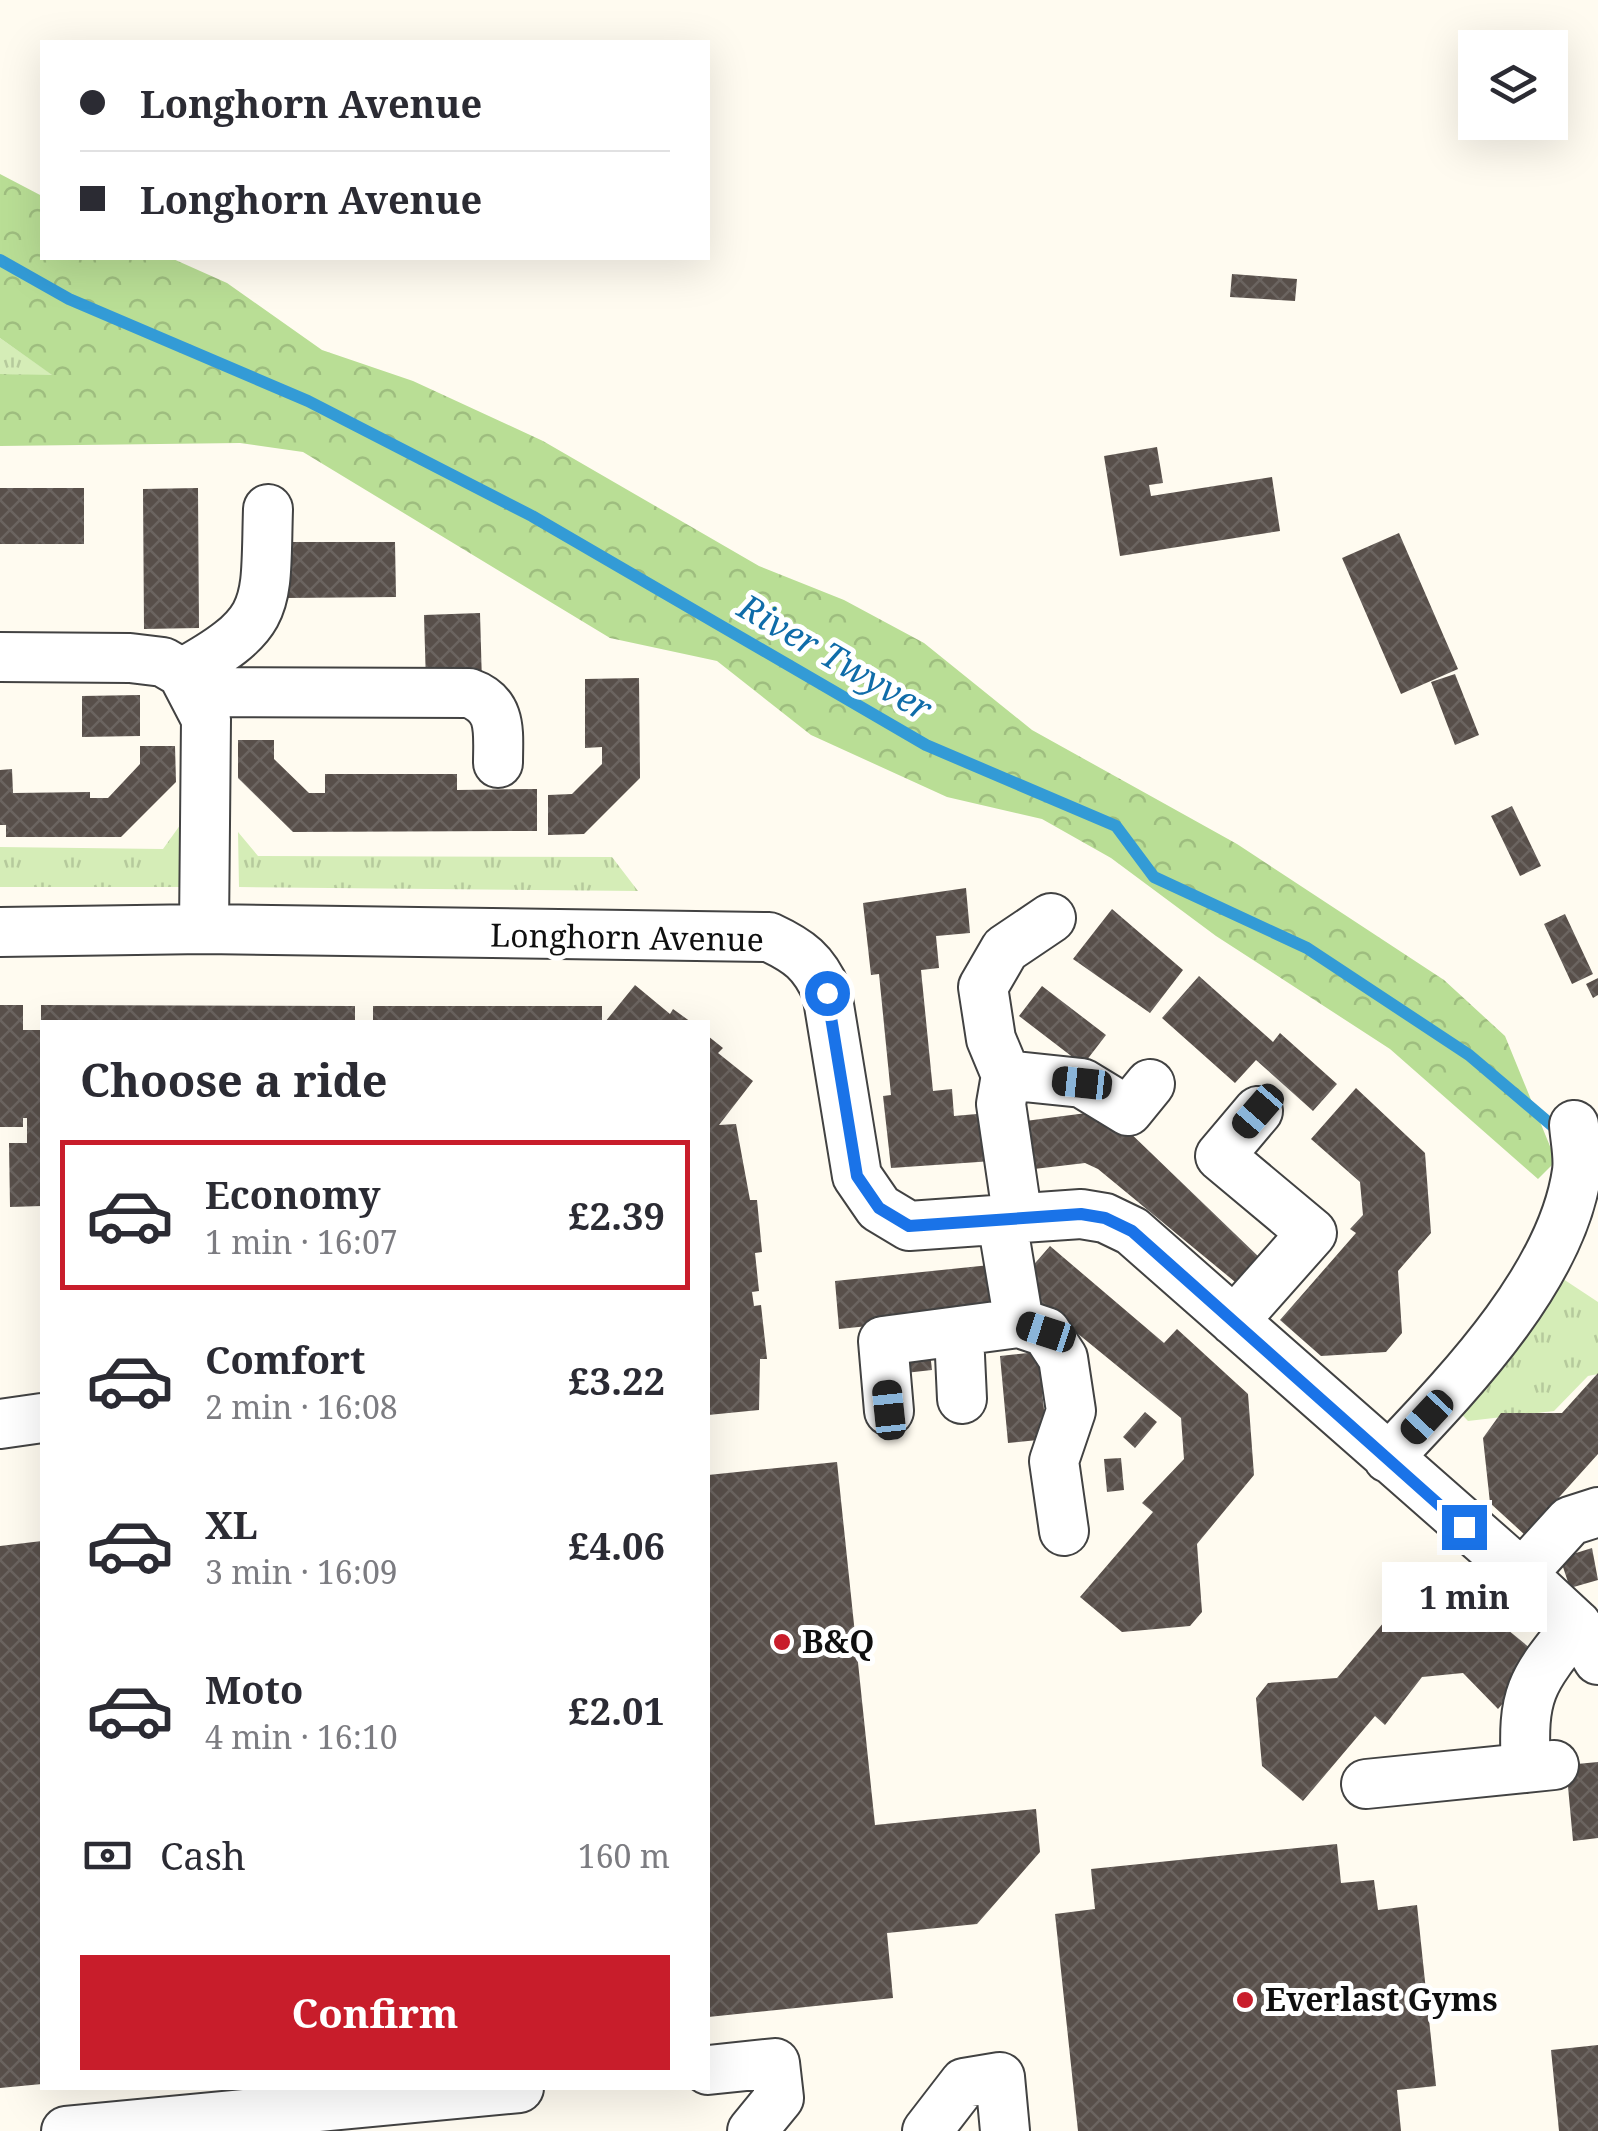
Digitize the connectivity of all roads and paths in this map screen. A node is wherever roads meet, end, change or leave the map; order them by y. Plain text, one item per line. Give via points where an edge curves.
1 (268, 509) dead end
2 (0, 657) edge
3 (189, 682) junction
4 (498, 763) dead end
5 (1051, 918) dead end
6 (204, 930) junction
7 (0, 932) edge
8 (1006, 1076) junction
9 (1150, 1084) dead end
10 (1258, 1111) dead end
11 (1576, 1147) dead end
12 (1010, 1221) junction
13 (1234, 1321) junction
14 (1019, 1323) junction
15 (959, 1334) junction
16 (962, 1399) dead end
17 (889, 1410) dead end
18 (40, 1418) edge
19 (0, 1424) edge
20 (1388, 1458) junction
21 (1598, 1512) edge
22 (1064, 1531) dead end
23 (1522, 1574) junction
24 (1588, 1643) edge
25 (1366, 1784) dead end
26 (710, 2070) edge
27 (498, 2090) edge
28 (66, 2131) edge
29 (752, 2131) edge
30 (928, 2131) edge
31 (1005, 2131) edge

1 - 3 street via 260,612
2 - 3 street via 164,662
3 - 4 street via 469,693 484,699 498,718
3 - 6 street via 206,719
5 - 8 street via 1005,949 984,988 991,1039
6 - 7 street, Longhorn Avenue
6 - 12 street, Longhorn Avenue via 770,937 798,950 827,993 857,1176 879,1208 909,1226
8 - 9 street via 1082,1083 1128,1111
8 - 12 street via 1001,1104
10 - 13 street via 1220,1156 1312,1234
11 - 20 street via 1551,1248 1513,1312
12 - 13 street, Longhorn Avenue via 1105,1218 1132,1231
12 - 14 street
13 - 20 street, Longhorn Avenue
14 - 15 street
14 - 22 street via 1046,1332 1064,1358 1071,1412 1054,1461
15 - 16 street
15 - 17 street via 882,1341
18 - 19 street
20 - 23 street, Longhorn Avenue
21 - 23 street via 1570,1521
23 - 24 street, Longhorn Avenue
24 - 25 street via 1543,1667 1524,1705 1540,1767
26 - 29 street via 776,2063 780,2098
27 - 28 street
30 - 31 street via 964,2083 1000,2077

